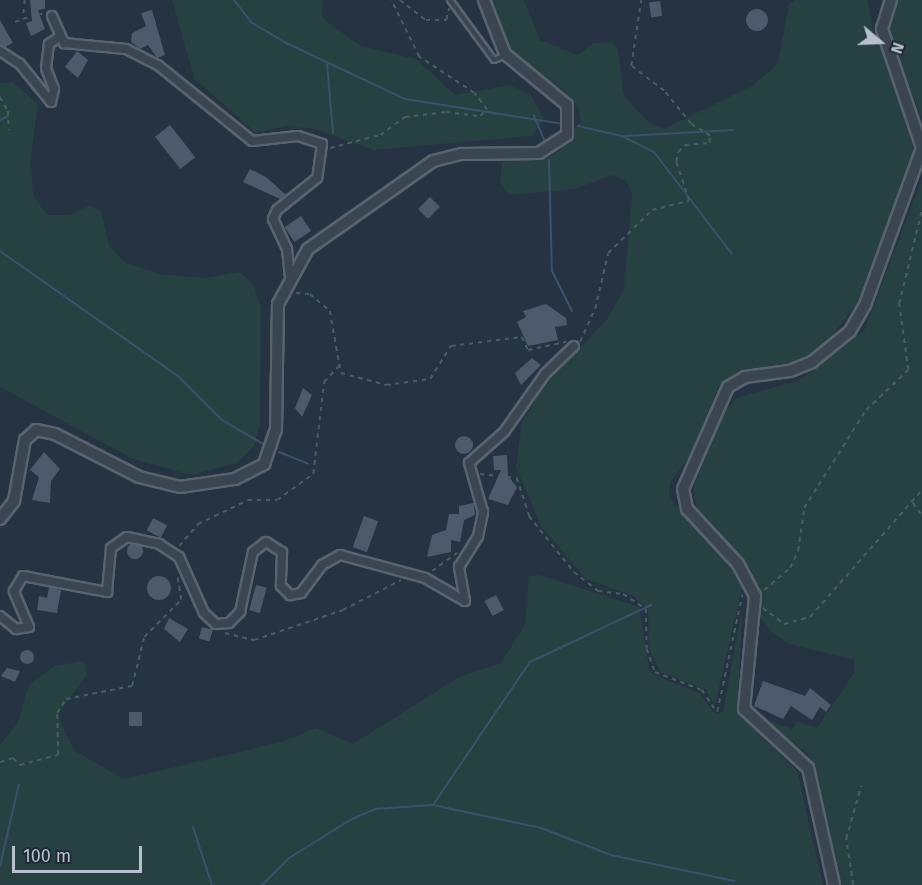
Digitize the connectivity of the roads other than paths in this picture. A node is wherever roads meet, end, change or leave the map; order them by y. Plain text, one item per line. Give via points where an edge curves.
1 (484, 0) edge
2 (891, 0) edge
3 (450, 1) edge
4 (52, 16) road end
5 (58, 38) junction
6 (0, 51) edge
7 (505, 54) junction
8 (290, 276) junction
9 (574, 346) road end
10 (0, 519) edge
11 (0, 616) edge
12 (834, 885) edge

1 - 7 street
2 - 12 street via 882,29 921,148 865,305 850,331 812,362 790,371 745,377 728,387 682,489 687,509 748,580 755,601 744,709 808,768
3 - 7 lane via 494,60
4 - 5 street
5 - 6 street via 49,44 46,68 54,89 51,102 20,64
5 - 8 street via 79,46 126,49 159,66 252,141 298,136 322,144 317,178 277,210 273,219 287,249
7 - 8 street via 567,105 570,126 562,142 539,153 462,154 433,161 321,236
8 - 10 street via 274,328 275,437 258,469 214,485 180,487 139,477 55,434 36,430 25,440 14,501
9 - 11 street via 545,374 504,432 472,458 469,468 483,512 478,536 459,567 467,597 458,602 415,575 334,556 301,593 290,595 281,586 282,552 266,542 253,552 240,612 229,623 216,624 204,613 179,556 159,544 119,539 111,548 107,592 23,576 14,591 29,627 16,629

